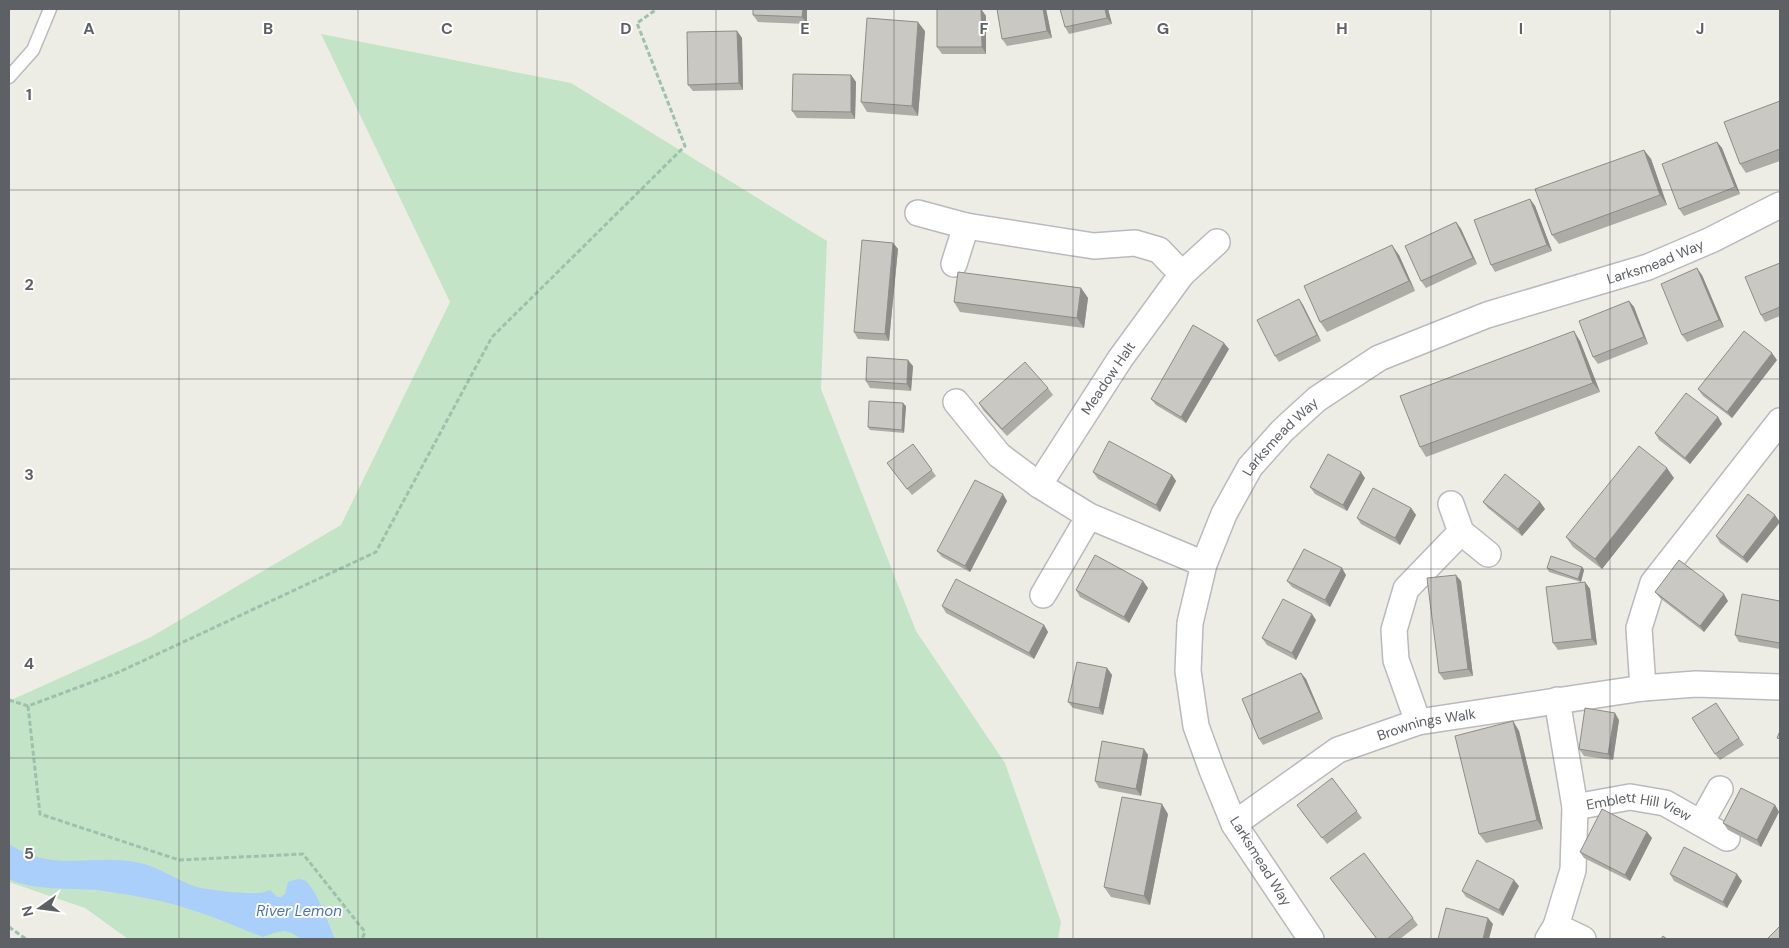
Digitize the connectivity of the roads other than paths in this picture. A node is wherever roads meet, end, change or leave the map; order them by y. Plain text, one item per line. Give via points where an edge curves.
1 (50, 9) edge
2 (9, 77) edge
3 (1780, 205) edge
4 (918, 212) dead end
5 (966, 226) junction
6 (1217, 242) dead end
7 (954, 264) dead end
8 (1182, 274) junction
9 (956, 402) dead end
10 (1780, 421) edge
11 (1771, 450) edge
12 (1039, 485) junction
13 (1451, 504) dead end
14 (1089, 516) junction
15 (1461, 532) junction
16 (1488, 554) dead end
17 (1204, 564) junction
18 (1043, 595) dead end
19 (1780, 687) edge
20 (1643, 688) junction
21 (1557, 700) junction
22 (1418, 722) junction
23 (1720, 789) dead end
24 (1575, 808) junction
25 (1701, 823) junction
26 (1234, 824) junction
27 (1726, 838) edge
28 (1552, 933) edge
29 (1311, 939) edge
30 (1583, 939) edge

1 - 2 lane via 33,50
3 - 17 street, Larksmead Way via 1712,240 1648,267 1487,315 1378,358 1317,399 1250,467 1224,514
4 - 5 street
5 - 7 street
5 - 8 street via 1094,246 1135,243 1159,250
6 - 8 street, Meadow Halt
8 - 12 street, Meadow Halt via 1120,359
9 - 12 street via 998,454
10 - 11 street
11 - 20 street via 1653,582 1639,628
12 - 14 street
13 - 15 street
14 - 17 street
14 - 18 street
15 - 16 street
15 - 22 street via 1406,589 1394,630 1396,660
17 - 26 street, Larksmead Way via 1190,623 1188,670 1196,726
19 - 20 street, Brownings Walk via 1696,684
20 - 21 street, Brownings Walk
21 - 22 street, Brownings Walk
21 - 24 street, Emblett Hill View
22 - 26 street, Brownings Walk via 1338,750
23 - 25 street, Emblett Hill View
24 - 25 street, Emblett Hill View via 1630,797 1665,803
24 - 28 street, Emblett Hill View via 1573,870
25 - 27 street, Emblett Hill View
26 - 29 street, Larksmead Way
28 - 30 street, Emblett Hill View

